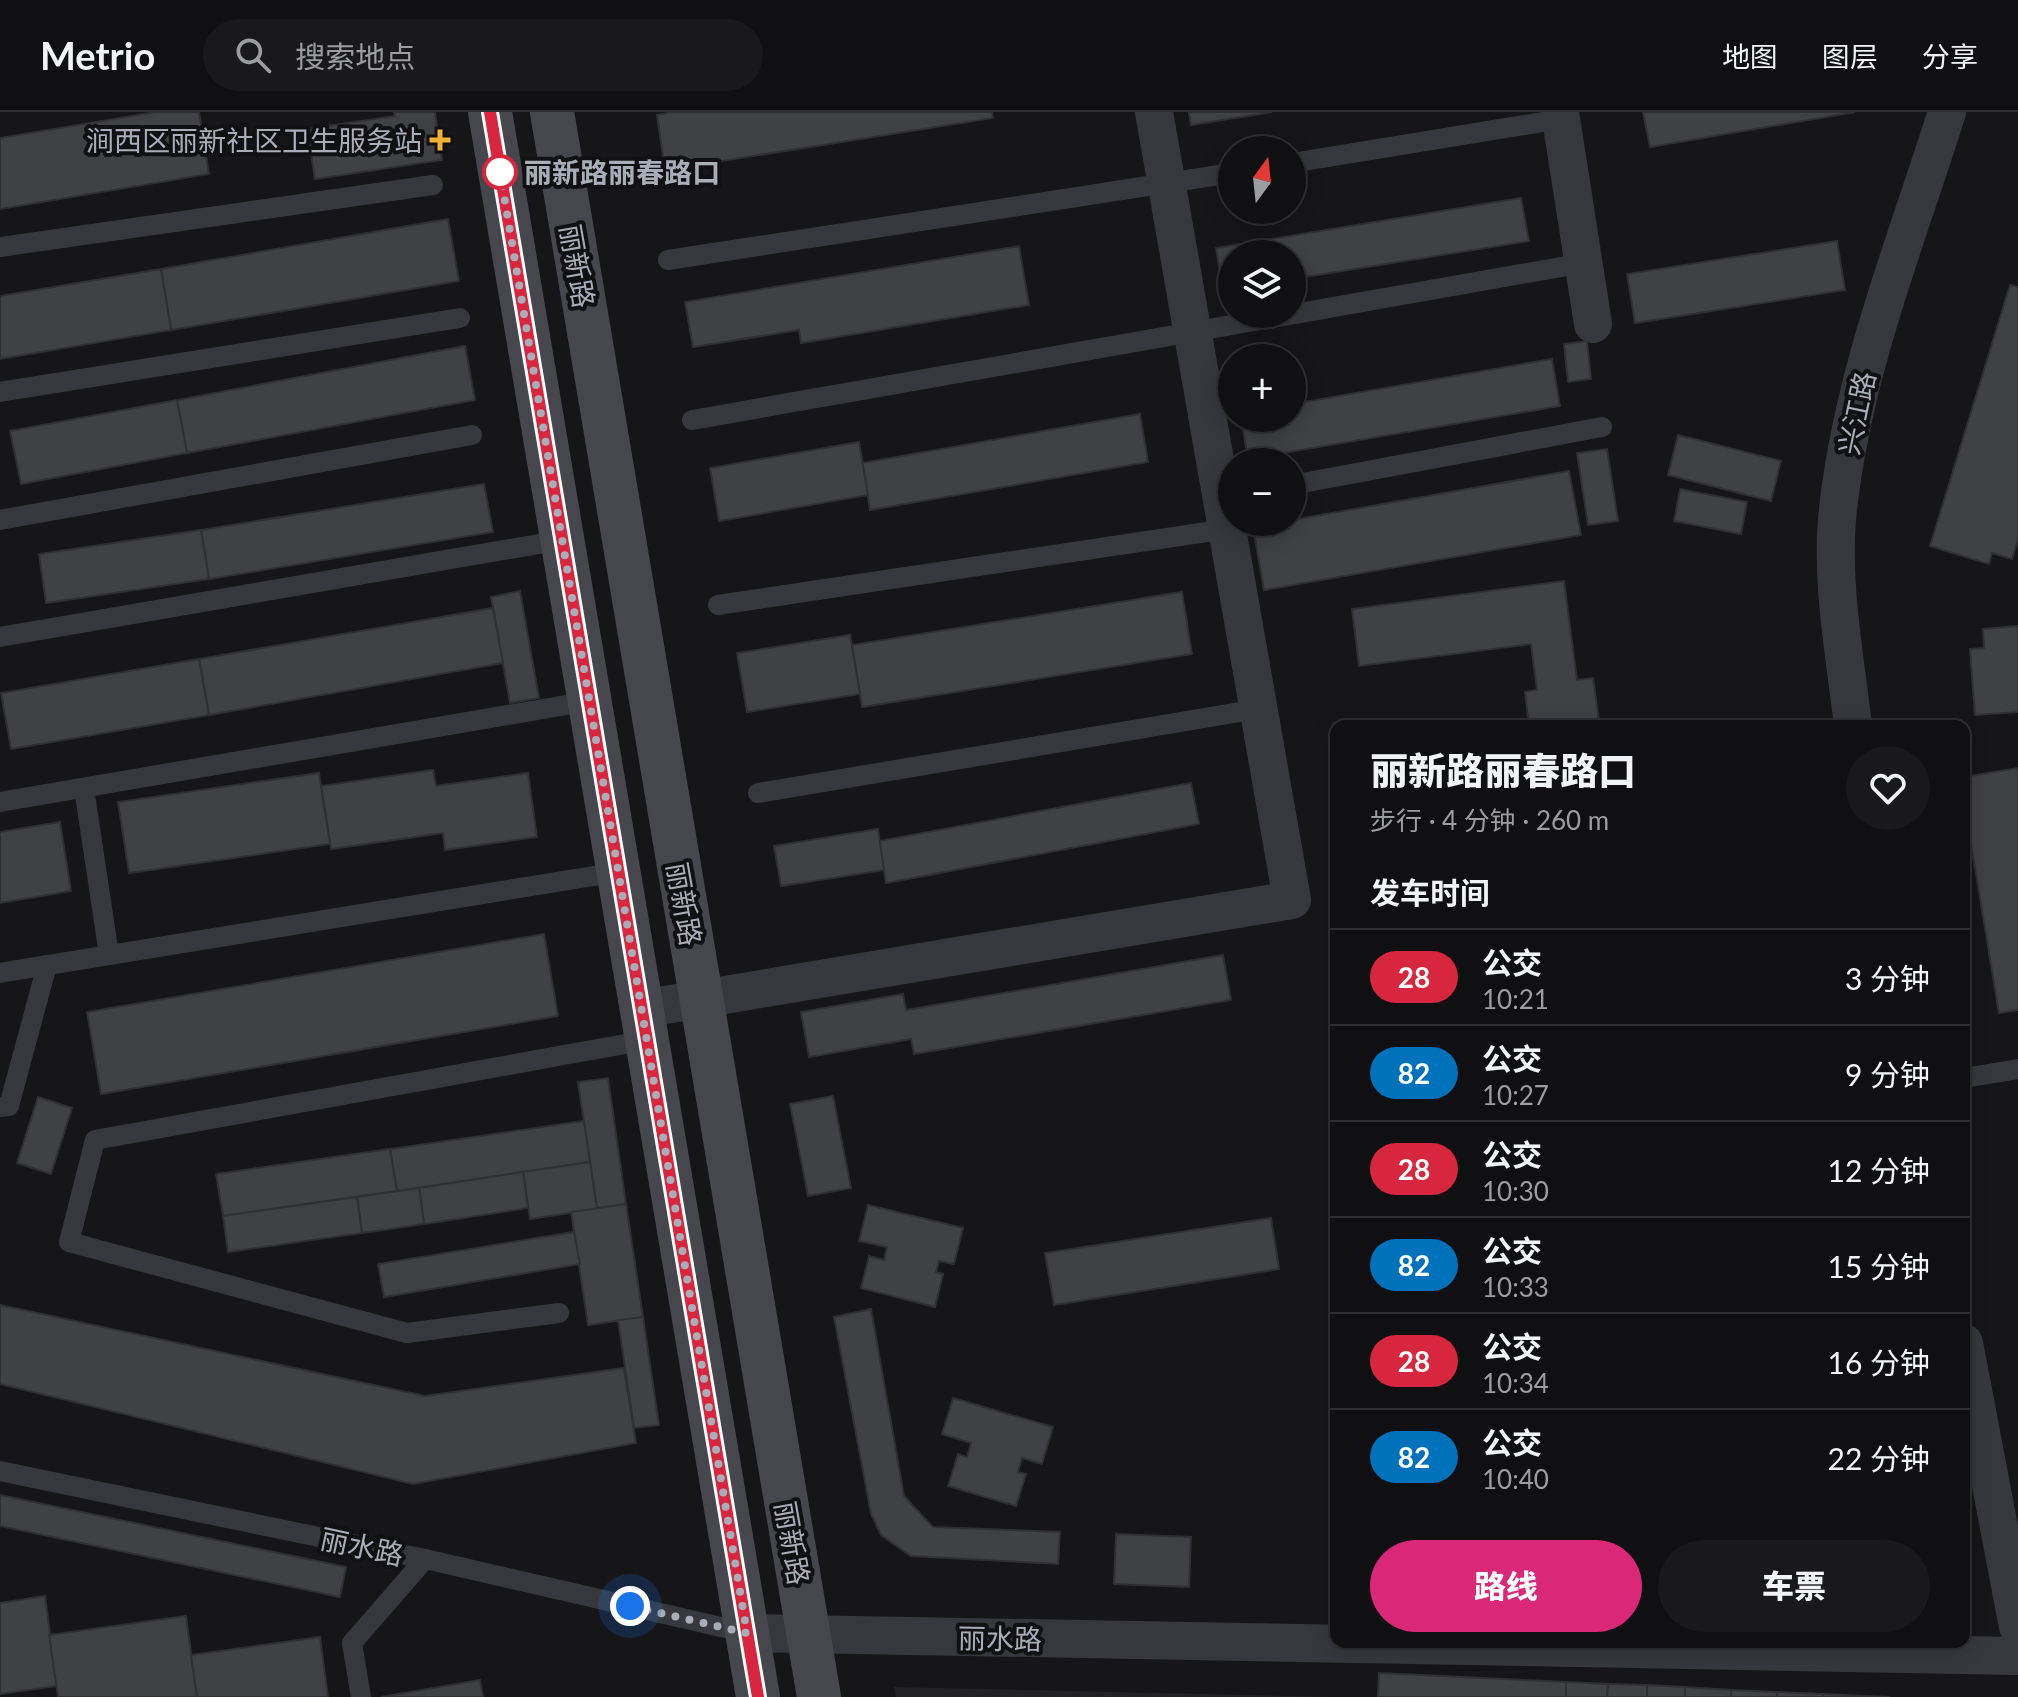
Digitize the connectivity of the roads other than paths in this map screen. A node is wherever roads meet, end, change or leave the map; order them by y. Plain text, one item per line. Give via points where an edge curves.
1 (490, 112) edge
2 (552, 112) edge
3 (1154, 112) edge
4 (1947, 112) edge
5 (1561, 116) edge
6 (1306, 161) edge
7 (1218, 175) edge
8 (1166, 183) junction
9 (433, 185) dead end
10 (0, 247) edge
11 (668, 260) dead end
12 (1584, 263) junction
13 (460, 318) dead end
14 (1593, 324) dead end
15 (1193, 334) junction
16 (0, 392) edge
17 (692, 420) dead end
18 (1602, 427) dead end
19 (472, 435) dead end
20 (1218, 462) edge
21 (1306, 482) edge
22 (1218, 510) edge
23 (0, 520) edge
24 (1231, 536) edge
25 (562, 540) junction
26 (718, 605) dead end
27 (0, 637) edge
28 (590, 701) junction
29 (1258, 709) junction
30 (1852, 720) edge
31 (84, 788) junction
32 (758, 793) dead end
33 (0, 802) edge
34 (618, 872) junction
35 (109, 955) junction
36 (47, 965) junction
37 (0, 973) edge
38 (701, 998) junction
39 (644, 1024) junction
40 (2018, 1069) edge
41 (1970, 1077) edge
42 (0, 1107) edge
43 (559, 1313) dead end
44 (1970, 1375) edge
45 (0, 1471) edge
46 (425, 1559) junction
47 (2018, 1627) edge
48 (747, 1633) junction
49 (808, 1634) junction
50 (1330, 1643) edge
51 (1578, 1648) edge
52 (2018, 1656) edge
53 (361, 1697) edge
54 (758, 1697) edge
55 (819, 1697) edge

1 - 25 main road
2 - 38 main road, 丽新路
3 - 8 street
4 - 30 street, 兴江路 via 1857,394 1837,510 1837,584
5 - 6 lane
5 - 12 street
7 - 8 lane
8 - 11 lane
8 - 15 street
9 - 10 lane
12 - 14 street
12 - 15 lane
13 - 16 lane
15 - 17 lane
15 - 20 street
18 - 21 lane
19 - 23 lane
22 - 26 lane
24 - 29 street
25 - 27 lane
25 - 28 main road
28 - 31 lane
28 - 34 main road
29 - 32 lane
29 - 38 street via 1292,900
31 - 33 lane
31 - 35 lane
34 - 35 lane
34 - 39 main road
35 - 36 lane
36 - 37 lane
36 - 42 lane via 9,1106
38 - 39 street
38 - 49 main road, 丽新路
39 - 43 lane via 95,1140 69,1242 407,1333
39 - 48 main road
40 - 41 lane
44 - 47 street
45 - 46 lane, 丽水路
46 - 48 lane, 丽水路
46 - 53 lane via 352,1643
48 - 49 street, 丽水路
48 - 54 main road
49 - 50 street, 丽水路
49 - 55 main road, 丽新路
51 - 52 street, 丽水路

